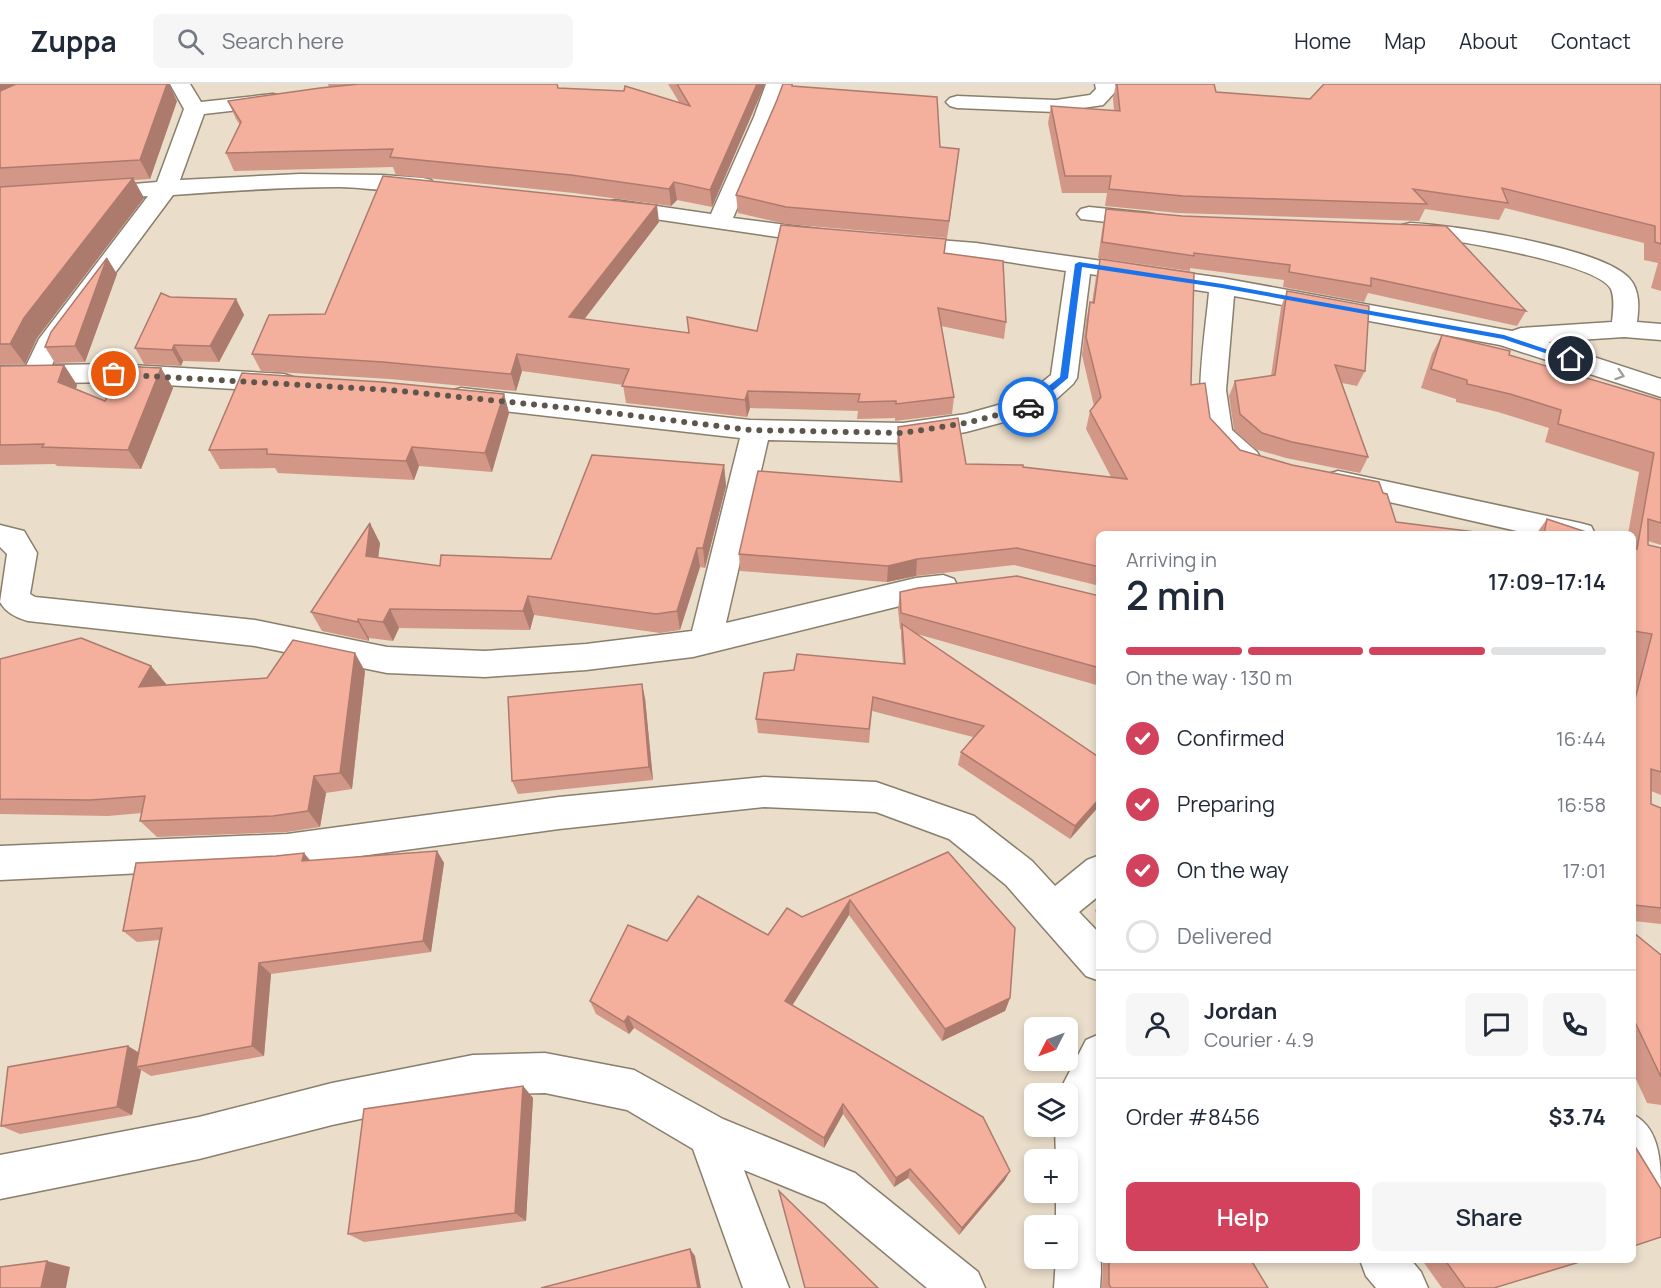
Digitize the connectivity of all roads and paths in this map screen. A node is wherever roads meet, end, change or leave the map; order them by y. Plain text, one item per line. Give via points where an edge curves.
1 (180, 84) edge
2 (776, 84) edge
3 (1105, 84) edge
4 (292, 98) edge
5 (957, 102) dead end
6 (195, 109) junction
7 (166, 188) junction
8 (446, 188) edge
9 (78, 194) edge
10 (596, 205) edge
11 (1089, 214) dead end
12 (1167, 221) edge
13 (719, 223) junction
14 (1386, 229) edge
15 (1079, 264) junction
16 (1222, 286) junction
17 (1624, 329) junction
18 (1661, 332) edge
19 (1504, 337) junction
20 (0, 375) edge
21 (35, 375) junction
22 (307, 385) edge
23 (1661, 388) edge
24 (437, 394) edge
25 (756, 431) junction
26 (1275, 467) edge
27 (1308, 474) edge
28 (1567, 531) edge
29 (0, 536) edge
30 (970, 584) edge
31 (706, 640) junction
32 (0, 864) edge
33 (1096, 875) edge
34 (1052, 911) junction
35 (1096, 959) edge
36 (1096, 1062) edge
37 (709, 1135) junction
38 (1636, 1139) edge
39 (0, 1177) edge
40 (1661, 1177) edge
41 (1384, 1263) edge
42 (766, 1288) edge
43 (962, 1288) edge
44 (1077, 1288) edge
45 (1405, 1288) edge

1 - 6 street
2 - 13 street
3 - 5 street via 1107,90 1096,101 1056,106
4 - 6 street
6 - 7 street
7 - 8 street via 336,179
7 - 9 street
7 - 21 street via 48,345
10 - 13 street
11 - 12 street
13 - 15 street
14 - 17 street via 1433,231 1578,261 1611,275 1620,284 1626,300
15 - 16 street
15 - 25 street via 1064,378 1032,405 966,423 903,433
16 - 19 street
16 - 26 street via 1213,390 1220,434 1244,458
17 - 18 street
17 - 19 street
19 -> 23 street
20 - 21 street
21 - 22 street via 114,374
24 - 25 street
25 - 31 street
27 - 28 street
29 - 31 street via 13,539 22,553 14,599 28,609 255,633 387,660 485,664 586,657
30 - 31 street via 916,590
32 - 34 street via 287,850 559,813 764,792 876,797 961,827 1018,873
33 - 34 street
34 - 35 street
36 - 44 street via 1076,1101
37 - 39 street via 634,1091 545,1073 473,1075 332,1104 199,1138
37 - 42 street
37 - 43 street via 840,1188
38 - 40 street
41 - 45 street

